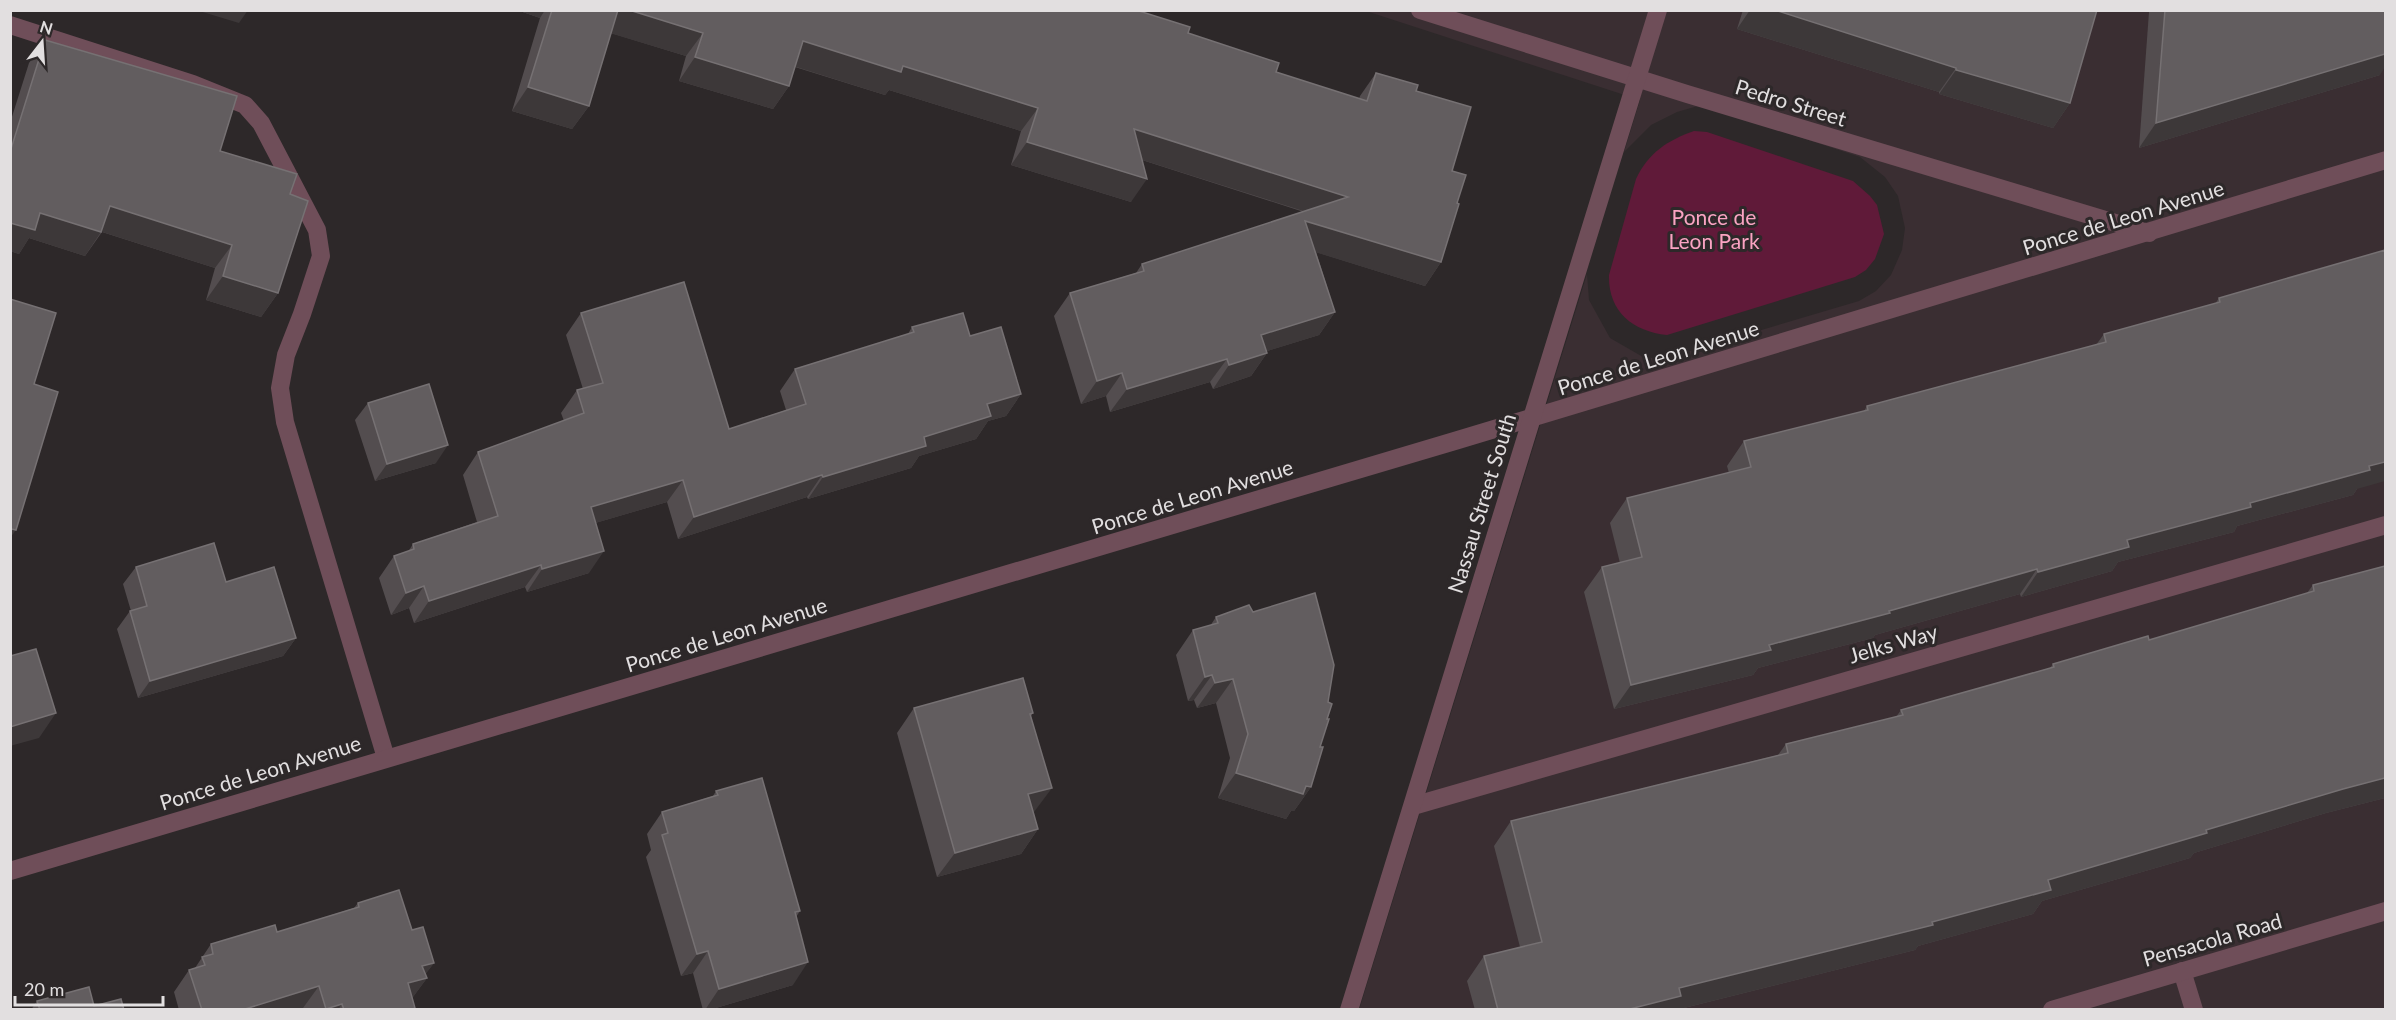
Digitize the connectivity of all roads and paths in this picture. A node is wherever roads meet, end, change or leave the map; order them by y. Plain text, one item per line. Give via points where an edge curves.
1 (1420, 10) edge
2 (1658, 10) edge
3 (10, 25) edge
4 (1636, 79) junction
5 (2385, 160) edge
6 (2149, 233) junction
7 (1530, 418) junction
8 (2385, 525) edge
9 (386, 758) junction
10 (1413, 806) junction
11 (10, 871) edge
12 (2385, 911) edge
13 (2182, 971) junction
14 (1348, 1010) edge
15 (2052, 1010) edge
16 (2194, 1010) edge

1 - 4 street, Pedro Street
2 - 4 street, Nassau Street South
3 - 9 street via 193,84 245,105 261,123 317,230 321,255 286,355 280,388 285,422
4 - 6 street, Pedro Street
4 - 7 street, Nassau Street South
5 - 6 street, Ponce de Leon Avenue
6 - 7 street, Ponce de Leon Avenue
7 - 9 street, Ponce de Leon Avenue
7 - 10 street, Nassau Street South
8 - 10 street, Jelks Way
9 - 11 street, Ponce de Leon Avenue
10 - 14 street, Nassau Street South
12 - 13 street, Pensacola Road
13 - 15 street, Pensacola Road
13 - 16 street

